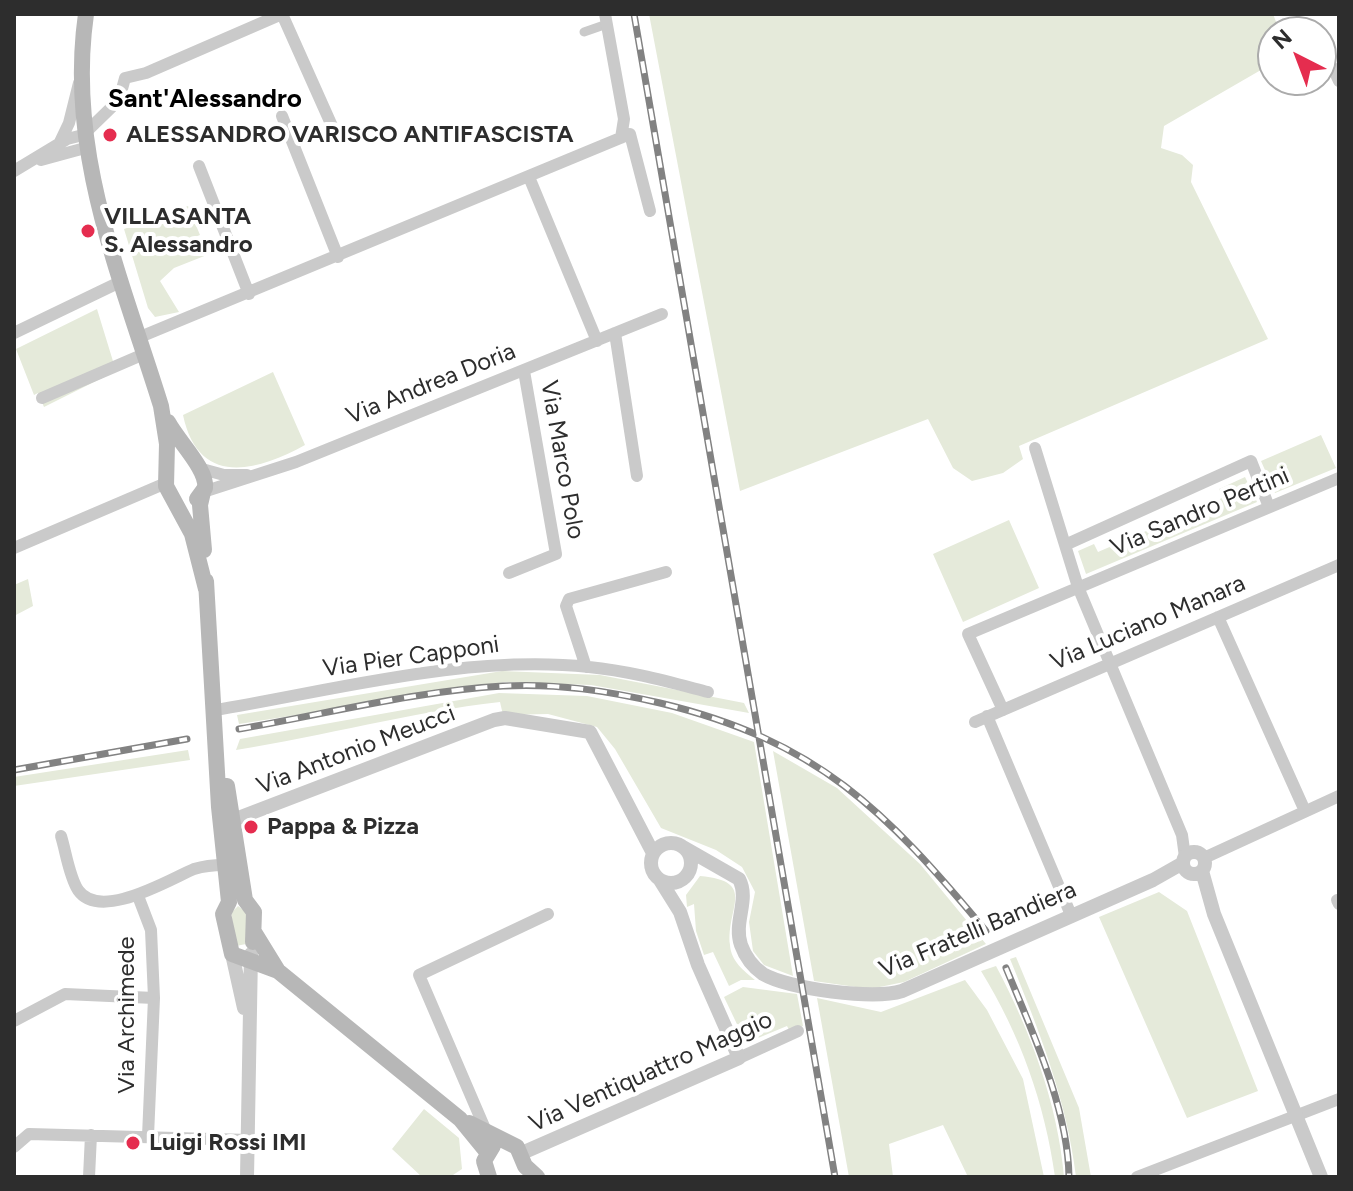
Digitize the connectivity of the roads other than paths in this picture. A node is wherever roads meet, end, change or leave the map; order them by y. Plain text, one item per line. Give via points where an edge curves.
1 (86, 14) edge
2 (282, 14) edge
3 (606, 19) edge
4 (584, 32) dead end
5 (80, 80) junction
6 (282, 116) dead end
7 (332, 126) dead end
8 (621, 138) junction
9 (84, 142) junction
10 (59, 144) junction
11 (26, 165) junction
12 (199, 166) dead end
13 (14, 171) edge
14 (529, 177) junction
15 (650, 211) dead end
16 (338, 257) junction
17 (122, 281) junction
18 (249, 294) junction
19 (662, 314) dead end
20 (14, 333) edge
21 (615, 333) junction
22 (140, 337) junction
23 (597, 341) junction
24 (144, 354) junction
25 (524, 371) junction
26 (42, 398) dead end
27 (161, 406) junction
28 (1035, 448) dead end
29 (199, 467) junction
30 (263, 474) junction
31 (637, 476) dead end
32 (1339, 478) edge
33 (168, 484) junction
34 (203, 492) junction
35 (1269, 507) junction
36 (1065, 545) junction
37 (14, 548) edge
38 (1339, 565) edge
39 (666, 572) dead end
40 (509, 573) dead end
41 (1078, 587) junction
42 (206, 589) junction
43 (1218, 617) junction
44 (1111, 663) junction
45 (586, 667) junction
46 (708, 692) dead end
47 (1003, 710) junction
48 (215, 714) junction
49 (1339, 796) edge
50 (1305, 811) junction
51 (233, 820) junction
52 (61, 836) dead end
53 (683, 847) junction
54 (653, 853) junction
55 (711, 862) junction
56 (1193, 864) junction
57 (232, 865) junction
58 (684, 877) junction
59 (660, 880) junction
60 (138, 896) junction
61 (237, 901) junction
62 (680, 912) junction
63 (548, 914) dead end
64 (1071, 915) junction
65 (254, 932) junction
66 (245, 957) junction
67 (278, 971) junction
68 (154, 998) junction
69 (14, 1021) edge
70 (798, 1031) dead end
71 (249, 1032) junction
72 (739, 1058) junction
73 (473, 1095) junction
74 (1339, 1099) edge
75 (1296, 1116) junction
76 (458, 1117) junction
77 (486, 1131) junction
78 (91, 1135) junction
79 (148, 1136) junction
80 (249, 1140) junction
81 (14, 1147) edge
82 (487, 1152) junction
83 (518, 1159) edge
84 (89, 1177) edge
85 (247, 1177) edge
86 (489, 1177) edge
87 (537, 1177) edge
88 (1137, 1177) edge
89 (1321, 1177) edge

1 - 5 main road
2 - 7 street
2 - 9 street via 125,78 119,100
3 - 4 street
3 - 8 street via 624,119
5 - 9 main road
5 - 10 street
6 - 16 street
8 - 14 street
8 - 15 street via 630,134 634,140
9 - 10 street
9 - 11 street
9 - 17 main road
10 - 11 street
11 - 13 street
12 - 18 street
14 - 16 street
14 - 23 street
16 - 18 street
17 - 20 street
17 - 22 main road
18 - 22 street
19 - 21 street, Via Andrea Doria
21 - 23 street, Via Andrea Doria
21 - 31 street
22 - 24 main road
23 - 25 street, Via Andrea Doria
24 - 26 street
24 - 27 main road
25 - 30 street, Via Andrea Doria
25 - 40 street, Via Marco Polo via 556,554
27 - 29 main road via 176,438
27 - 33 main road
28 - 36 street
29 - 30 street, Via Andrea Doria via 224,475
29 - 33 main road via 181,462
29 - 34 main road via 206,480
30 - 34 street, Via Andrea Doria
32 - 35 street, Via Sandro Pertini
33 - 34 main road via 188,502
33 - 37 street
33 - 42 main road via 192,534
34 - 42 main road
35 - 36 street via 1251,461
35 - 41 street, Via Sandro Pertini
36 - 41 street
38 - 43 street, Via Luciano Manara
39 - 45 street via 569,599 566,606
41 - 44 street
41 - 47 street, Via Sandro Pertini via 968,634
42 - 48 main road
43 - 44 street, Via Luciano Manara
43 - 50 street
44 - 47 street, Via Luciano Manara
44 - 56 street
45 - 46 street, Via Pier Capponi
45 - 48 street, Via Pier Capponi via 474,667
47 - 64 street, Via Luciano Manara via 981,719
48 - 51 main road
48 - 57 main road
49 - 50 street, Via Fratelli Bandiera
50 - 56 street, Via Fratelli Bandiera
51 - 54 street, Via Antonio Meucci via 505,718 590,732
51 - 57 main road
52 - 60 street via 84,895 115,901
53 - 54 street via 667,843
53 - 55 street, Via Fratelli Bandiera
53 - 58 street via 691,861
54 - 59 street via 652,870
55 - 58 street
55 - 64 street, Via Fratelli Bandiera via 741,883 739,936 759,970 783,981 869,997 902,991
56 - 64 street, Via Fratelli Bandiera
56 - 75 street
57 - 60 street via 196,868
57 - 61 main road
58 - 59 street via 671,883
58 - 62 street
59 - 62 street
60 - 68 street, Via Archimede via 151,930
61 - 65 main road via 254,912
61 - 66 main road via 223,914
62 - 72 street
63 - 73 street via 419,975
65 - 66 main road
65 - 67 main road
66 - 67 main road
66 - 71 street
66 - 71 street
67 - 76 main road
68 - 69 street via 65,994
68 - 79 street, Via Archimede
70 - 72 street, Via Ventiquattro Maggio
71 - 80 street
72 - 83 street, Via Ventiquattro Maggio
73 - 76 street
73 - 77 street
74 - 75 street
75 - 88 street
75 - 89 street
76 - 77 main road
76 - 82 main road
77 - 83 main road
78 - 79 street
78 - 81 street via 29,1134
78 - 84 street
79 - 80 street
80 - 85 street
82 - 83 main road via 497,1144
82 - 86 main road via 484,1165
83 - 87 main road

